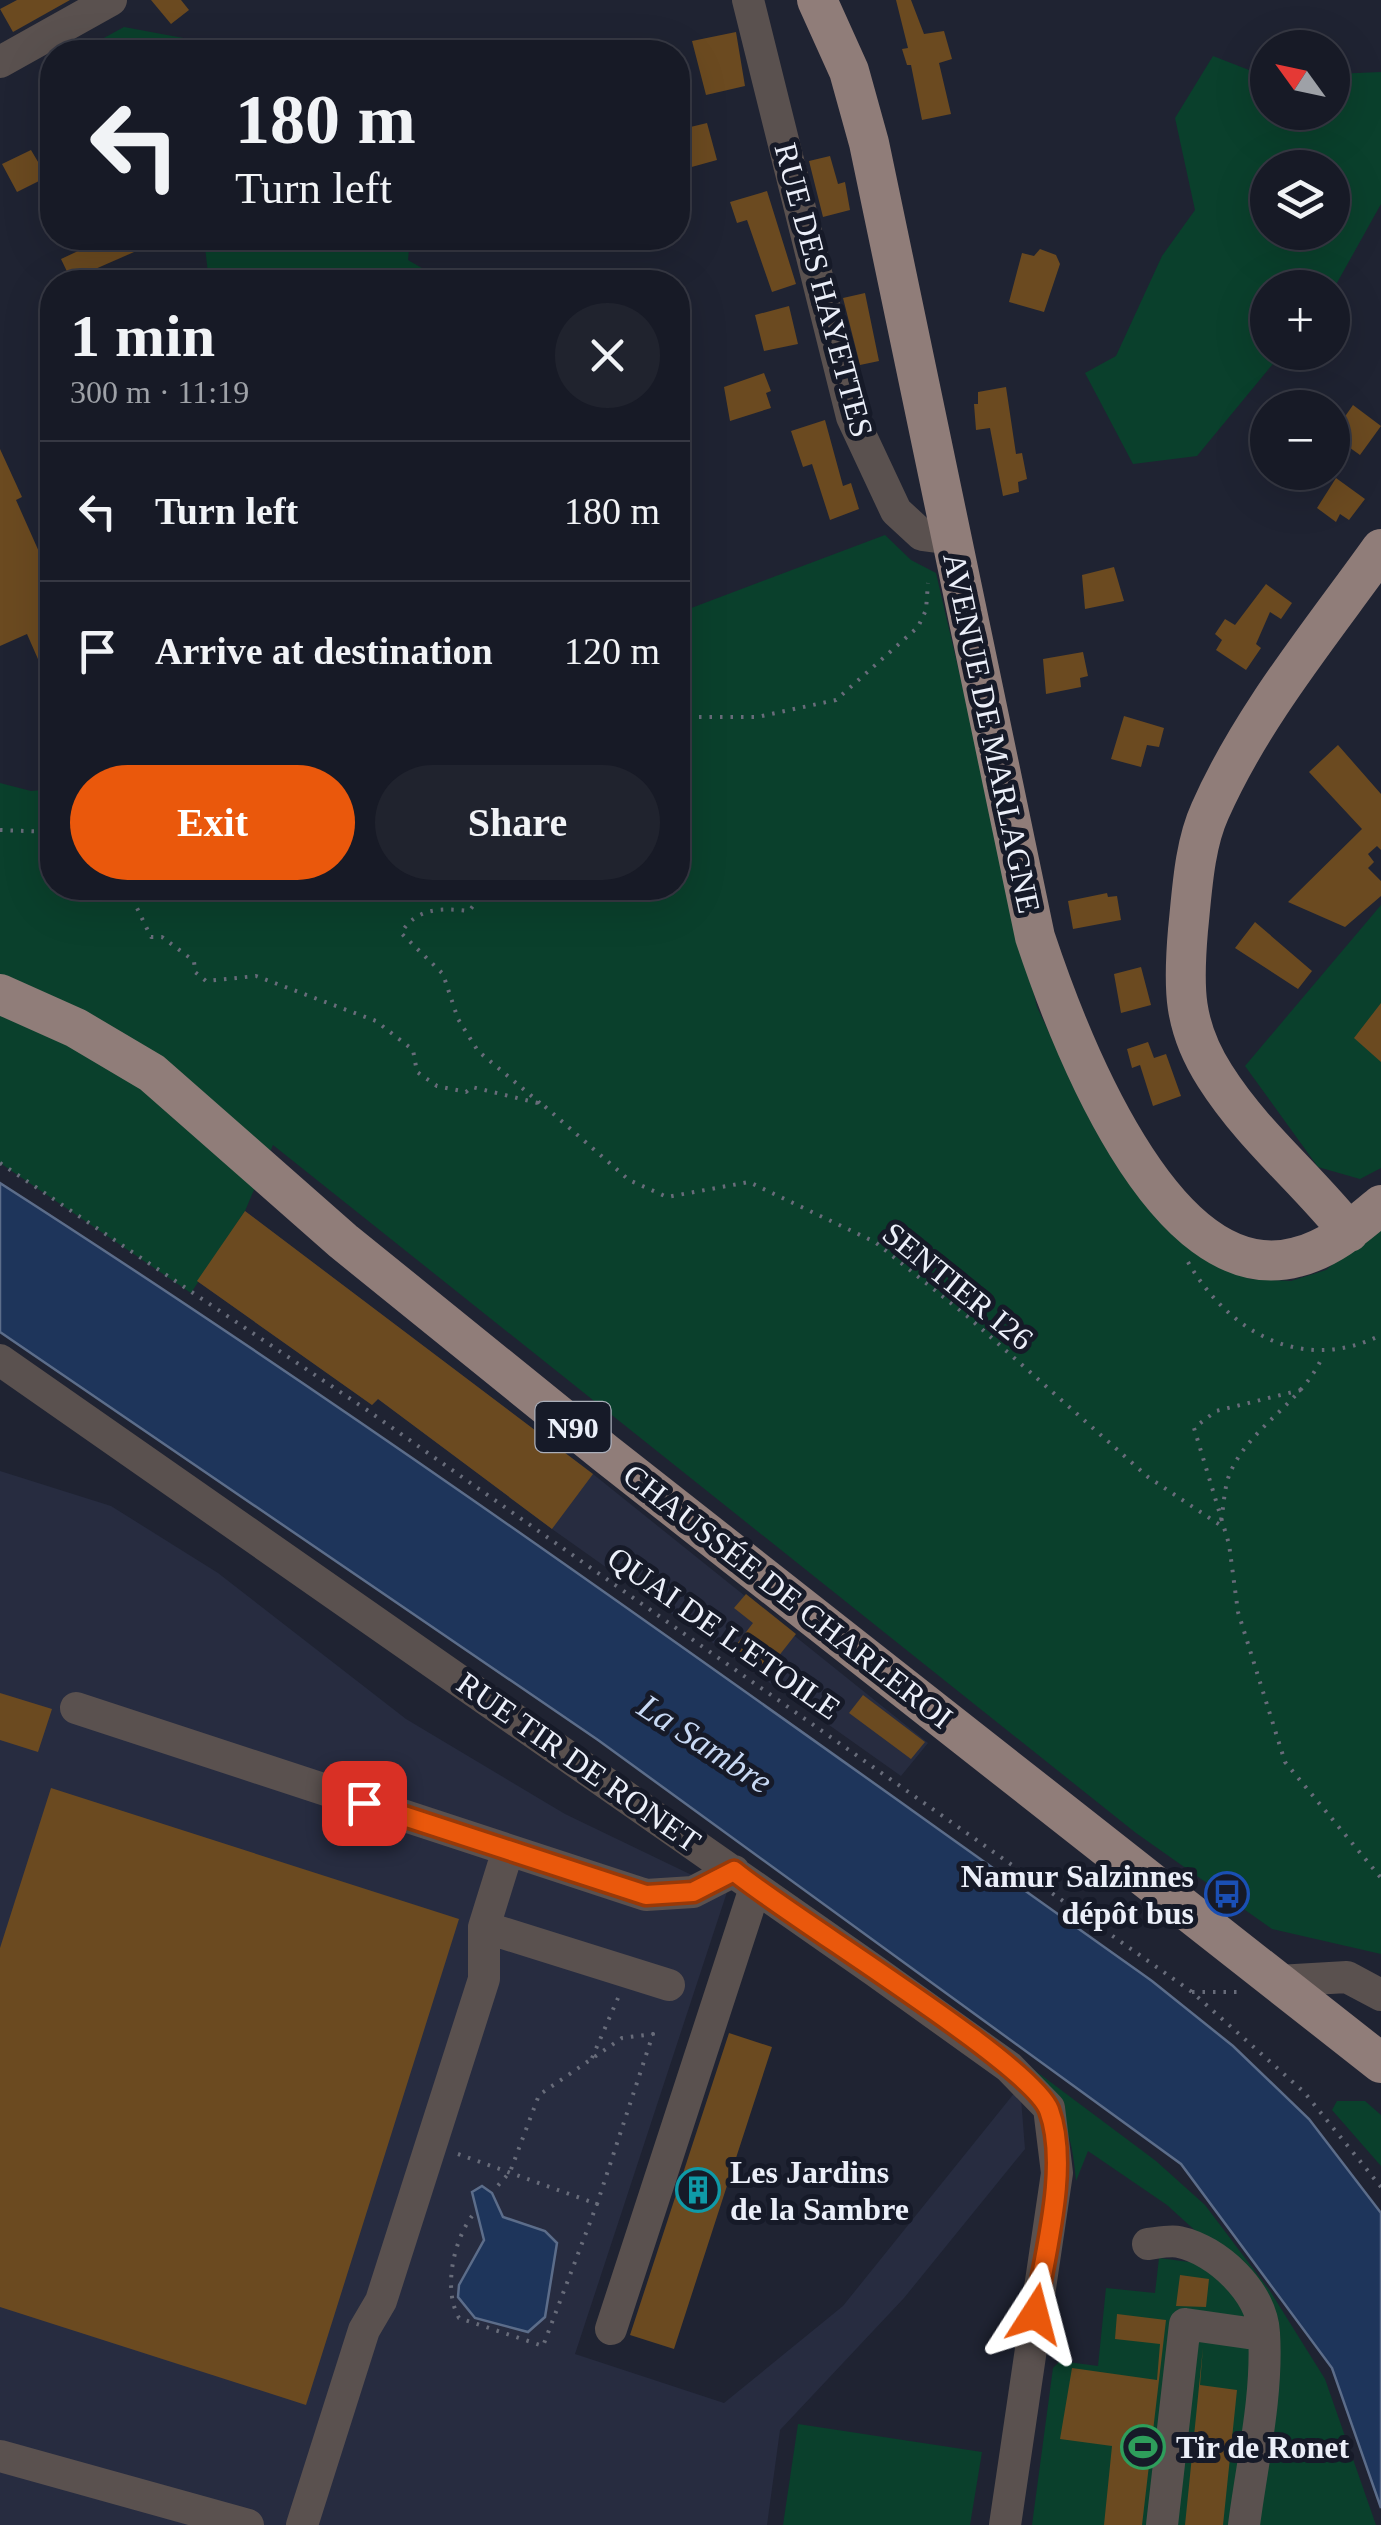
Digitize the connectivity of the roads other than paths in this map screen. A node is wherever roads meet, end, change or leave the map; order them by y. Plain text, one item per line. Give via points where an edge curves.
1 (111, 0) edge
2 (748, 0) edge
3 (818, 0) edge
4 (0, 62) edge
5 (942, 539) junction
6 (1381, 550) edge
7 (0, 994) edge
8 (1381, 1204) edge
9 (1349, 1232) junction
10 (0, 1360) edge
11 (76, 1708) dead end
12 (508, 1850) junction
13 (744, 1880) junction
14 (484, 1927) junction
15 (1278, 1981) junction
16 (669, 1986) dead end
17 (1381, 1995) edge
18 (1381, 2063) edge
19 (1148, 2244) dead end
20 (611, 2329) dead end
21 (1248, 2332) dead end
22 (0, 2456) edge
23 (248, 2525) edge
24 (302, 2525) edge
25 (1004, 2525) edge
26 (1162, 2525) edge
27 (1244, 2525) edge

1 - 4 street
2 - 5 street, RUE DES HAYETTES via 852,417 896,511 922,535
3 - 5 main road, AVENUE DE MARLAGNE via 849,71 868,143
5 - 9 main road, AVENUE DE MARLAGNE via 1035,937 1105,1110 1163,1196 1193,1228 1222,1245 1286,1260
6 - 9 main road via 1256,724 1208,814 1192,886 1183,990 1214,1075 1258,1136
7 - 15 main road, CHAUSSÉE DE CHARLEROI / N90 via 152,1073 344,1241 605,1453
8 - 9 main road, AVENUE DE MARLAGNE
10 - 13 street, RUE TIR DE RONET
11 - 12 street
12 - 13 street via 646,1895
12 - 14 street
13 - 20 street
13 - 25 street, RUE TIR DE RONET via 1009,2067 1049,2108 1057,2174
14 - 16 street
14 - 24 street via 484,1980
15 - 17 street via 1347,1977
15 - 18 main road, CHAUSSÉE DE CHARLEROI / N90
19 - 27 street via 1177,2241 1222,2263 1259,2312 1262,2382
21 - 26 street via 1185,2324
22 - 23 street

